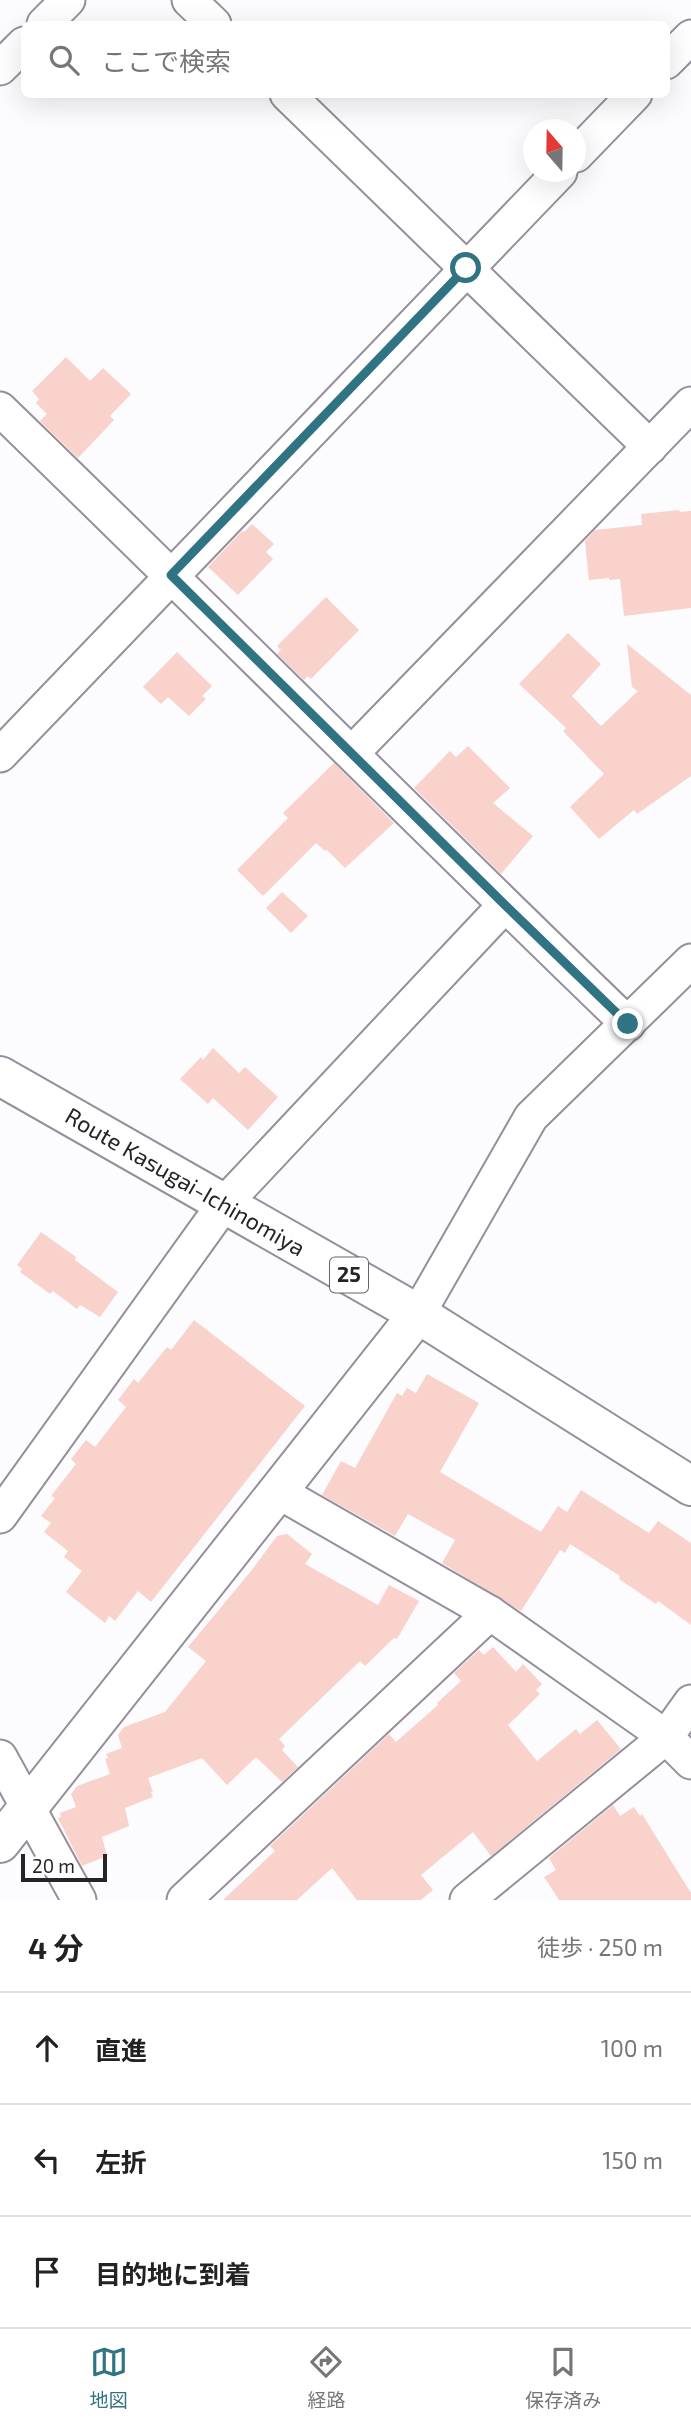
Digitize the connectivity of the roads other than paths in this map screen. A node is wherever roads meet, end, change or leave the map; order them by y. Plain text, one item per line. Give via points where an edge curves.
1 (68, 0) edge
2 (189, 0) edge
3 (47, 21) edge
4 (211, 21) edge
5 (691, 37) edge
6 (21, 47) edge
7 (670, 59) edge
8 (0, 68) edge
9 (291, 98) edge
10 (631, 98) edge
11 (586, 145) edge
12 (550, 182) edge
13 (466, 268) junction
14 (691, 404) edge
15 (0, 410) edge
16 (650, 447) junction
17 (171, 575) junction
18 (352, 753) junction
19 (0, 755) edge
20 (505, 905) junction
21 (691, 961) edge
22 (628, 1024) junction
23 (0, 1076) edge
24 (223, 1204) junction
25 (418, 1314) junction
26 (691, 1486) edge
27 (277, 1491) junction
28 (0, 1516) edge
29 (490, 1614) junction
30 (691, 1702) edge
31 (666, 1737) junction
32 (0, 1758) edge
33 (691, 1762) edge
34 (28, 1808) junction
35 (0, 1843) edge
36 (79, 1900) edge
37 (184, 1900) edge
38 (467, 1900) edge

1 - 3 street
2 - 4 street
5 - 7 street
6 - 8 street
9 - 13 street
10 - 11 street
12 - 13 street
13 - 16 street
13 - 17 street
14 - 16 street
15 - 17 street
16 - 18 street
17 - 18 street
17 - 19 street
18 - 20 street
20 - 22 street
20 - 24 street
21 - 22 street
22 - 25 street via 531,1117
23 - 24 main road, Route Kasugai-Ichinomiya / 25
24 - 25 main road, Route Kasugai-Ichinomiya / 25
24 - 28 street
25 - 26 main road, Route Kasugai-Ichinomiya / 25
25 - 27 main road
27 - 29 street
27 - 34 main road
29 - 31 street
29 - 37 street
30 - 31 street
31 - 33 street
31 - 38 street
32 - 34 street
34 - 35 main road
34 - 36 street

